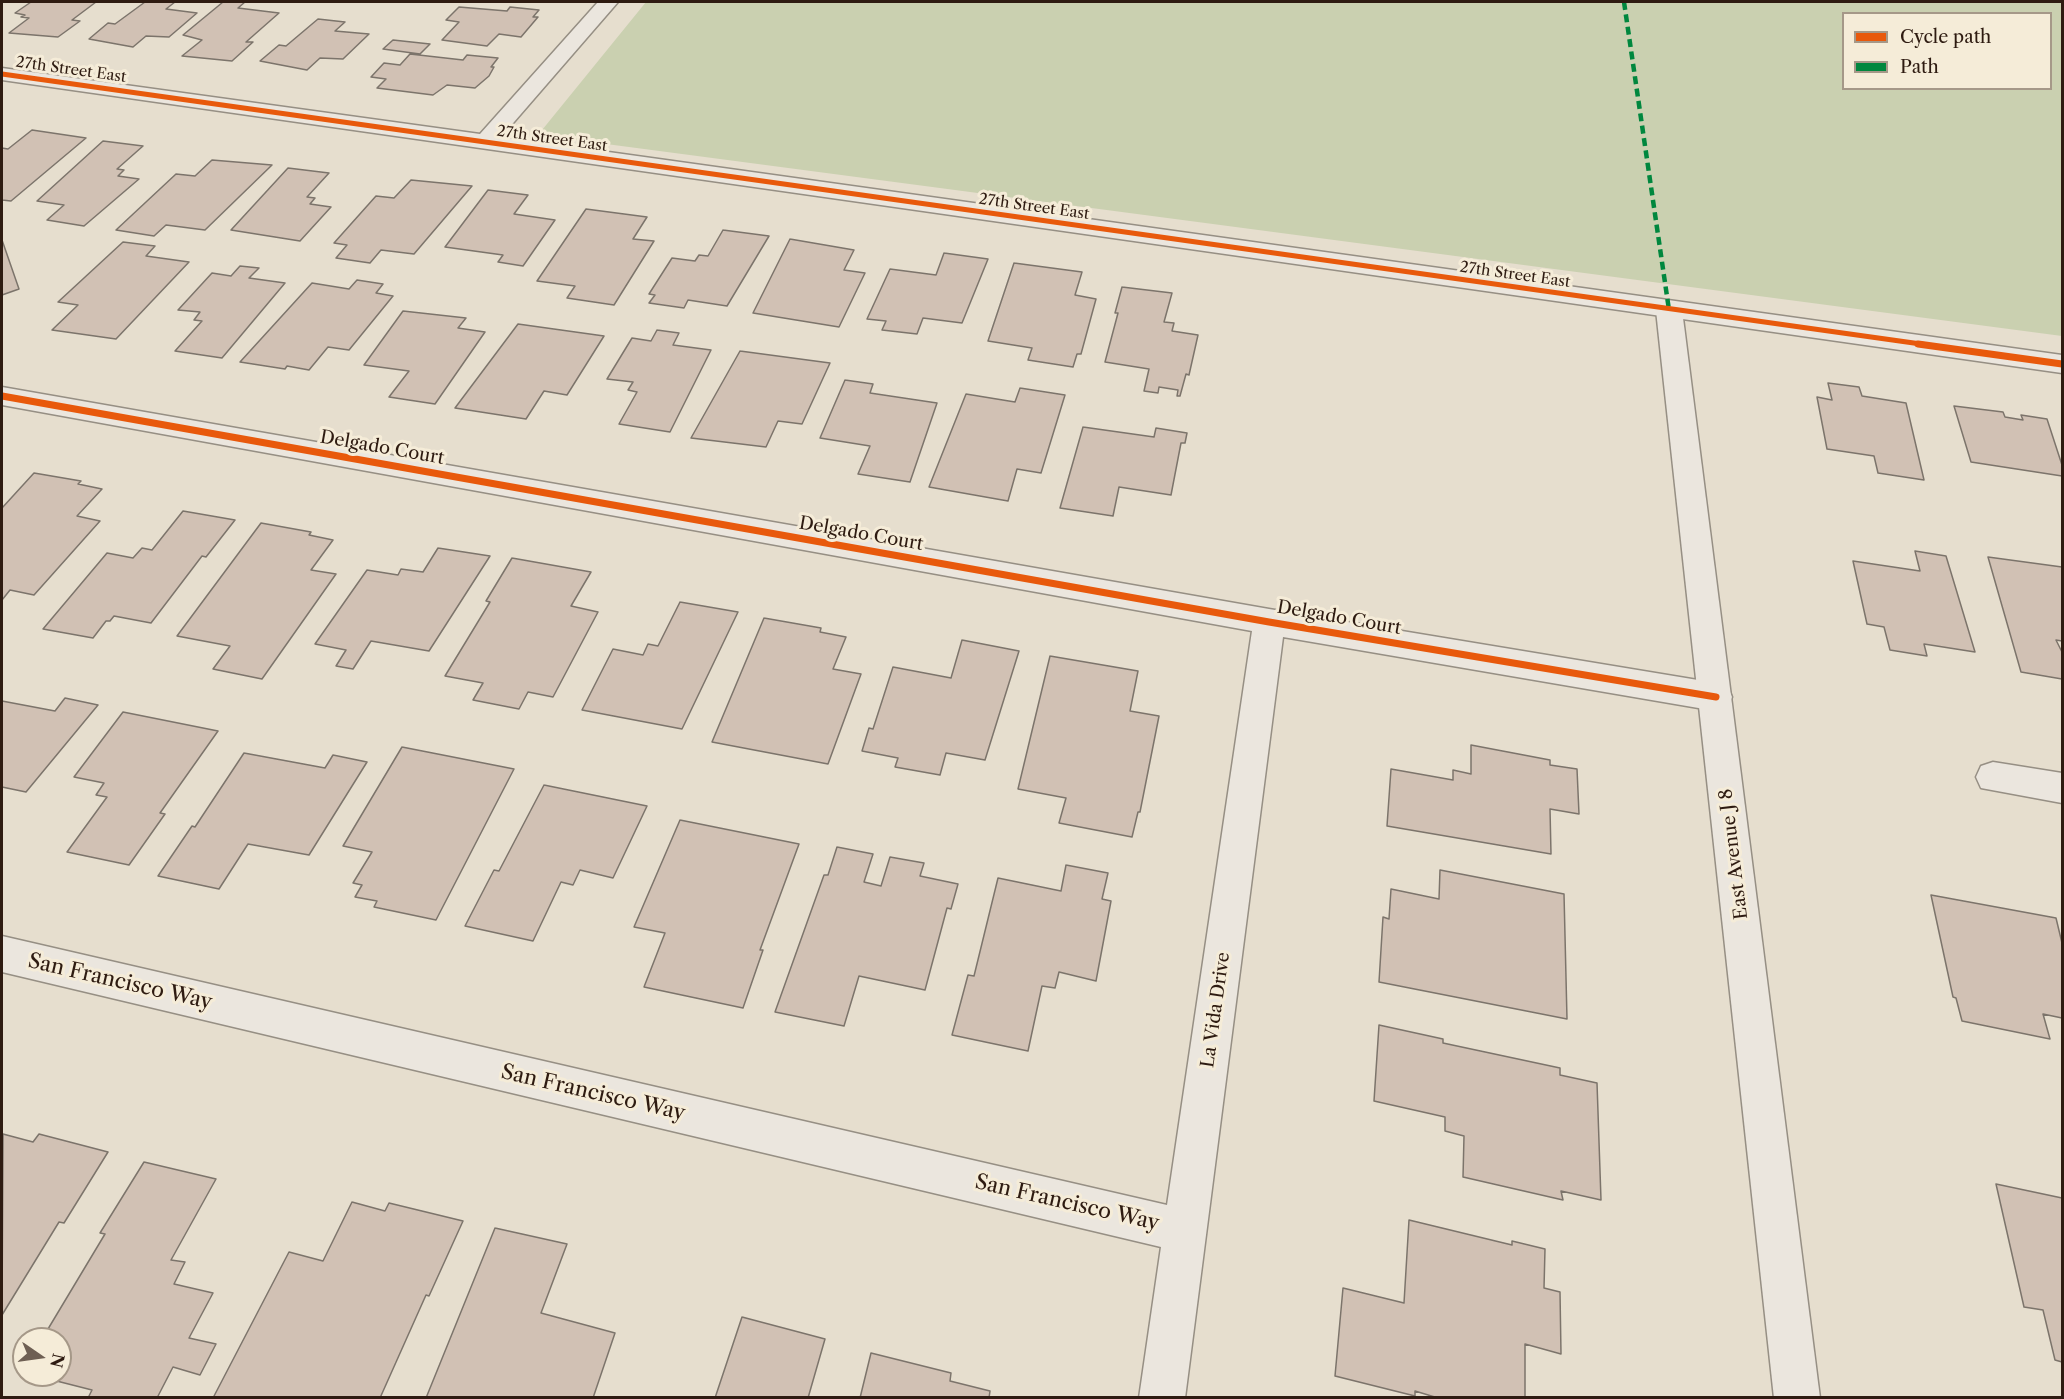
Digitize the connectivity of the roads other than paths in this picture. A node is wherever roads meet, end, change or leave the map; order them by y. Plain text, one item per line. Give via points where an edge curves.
1 (608, 2) edge
2 (2, 74) edge
3 (484, 143) junction
4 (1670, 310) junction
5 (2062, 364) edge
6 (2, 396) edge
7 (1269, 622) junction
8 (1716, 697) junction
9 (1993, 777) dead end
10 (2062, 788) edge
11 (2, 954) edge
12 (1185, 1231) junction
13 (1162, 1398) edge
14 (1797, 1398) edge

1 - 3 street
2 - 3 street, 27th Street East
3 - 4 street, 27th Street East
4 - 5 street, 27th Street East
4 - 8 street, East Avenue J 8
6 - 7 street, Delgado Court
7 - 8 street, Delgado Court
7 - 12 street, La Vida Drive
8 - 14 street, East Avenue J 8
9 - 10 street
11 - 12 street, San Francisco Way
12 - 13 street, La Vida Drive

